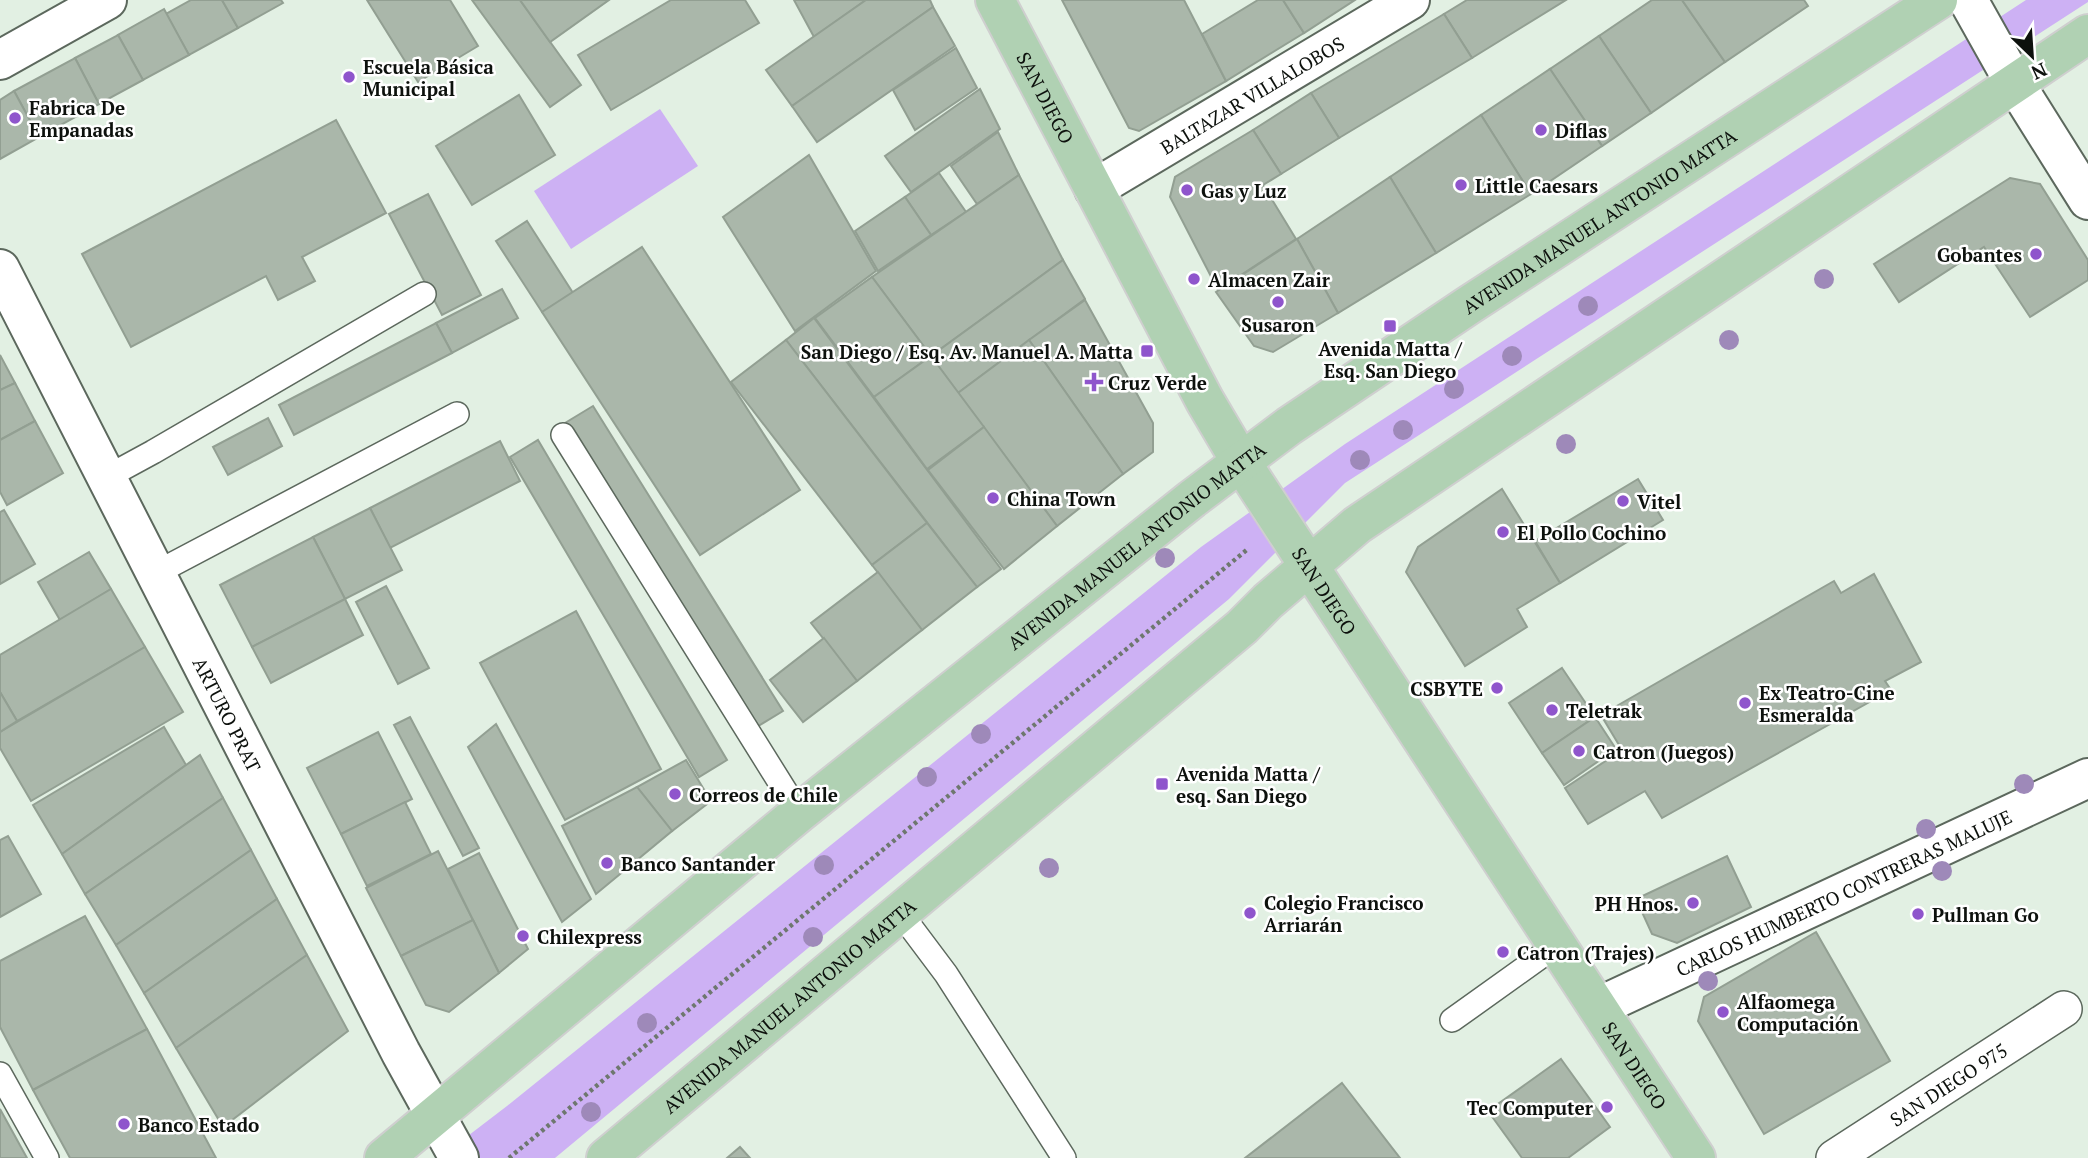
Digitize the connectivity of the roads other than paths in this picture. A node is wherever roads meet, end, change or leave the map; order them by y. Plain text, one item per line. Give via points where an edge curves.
1 (107, 0) edge
2 (995, 0) edge
3 (1410, 0) edge
4 (1938, 0) edge
5 (1968, 0) edge
6 (2088, 34) edge
7 (0, 61) edge
8 (2014, 82) junction
9 (1094, 189) junction
10 (2088, 200) edge
11 (0, 269) edge
12 (424, 294) dead end
13 (457, 414) dead end
14 (563, 435) dead end
15 (1241, 462) junction
16 (107, 477) junction
17 (1310, 565) junction
18 (156, 573) junction
19 (2088, 778) edge
20 (799, 813) junction
21 (901, 914) junction
22 (1558, 945) junction
23 (1598, 1007) junction
24 (2064, 1009) dead end
25 (1452, 1020) dead end
26 (0, 1074) edge
27 (435, 1116) junction
28 (47, 1158) edge
29 (384, 1158) edge
30 (459, 1158) edge
31 (606, 1158) edge
32 (1064, 1158) edge
33 (1696, 1158) edge
34 (1834, 1158) edge

1 - 7 street
2 - 9 main road, SAN DIEGO
3 - 9 street, BALTAZAR VILLALOBOS
4 - 15 main road, AVENIDA MANUEL ANTONIO MATTA via 1469,304
5 - 8 street
6 - 8 main road, AVENIDA MANUEL ANTONIO MATTA
8 - 10 street
8 - 17 main road, AVENIDA MANUEL ANTONIO MATTA via 1357,525
9 - 15 main road, SAN DIEGO
11 - 16 street, ARTURO PRAT
12 - 16 lane
13 - 18 lane
14 - 20 lane
15 - 17 main road, SAN DIEGO
15 - 20 main road, AVENIDA MANUEL ANTONIO MATTA
16 - 18 street, ARTURO PRAT
17 - 21 main road, AVENIDA MANUEL ANTONIO MATTA
17 - 22 main road, SAN DIEGO
18 - 27 street, ARTURO PRAT
19 - 23 street, CARLOS HUMBERTO CONTRERAS MALUJE
20 - 27 main road, AVENIDA MANUEL ANTONIO MATTA
21 - 31 main road, AVENIDA MANUEL ANTONIO MATTA
21 - 32 lane via 946,974
22 - 23 main road, SAN DIEGO
22 - 25 lane
23 - 33 main road, SAN DIEGO
24 - 34 street, SAN DIEGO 975
26 - 28 lane
27 - 29 main road, AVENIDA MANUEL ANTONIO MATTA
27 - 30 street, ARTURO PRAT

